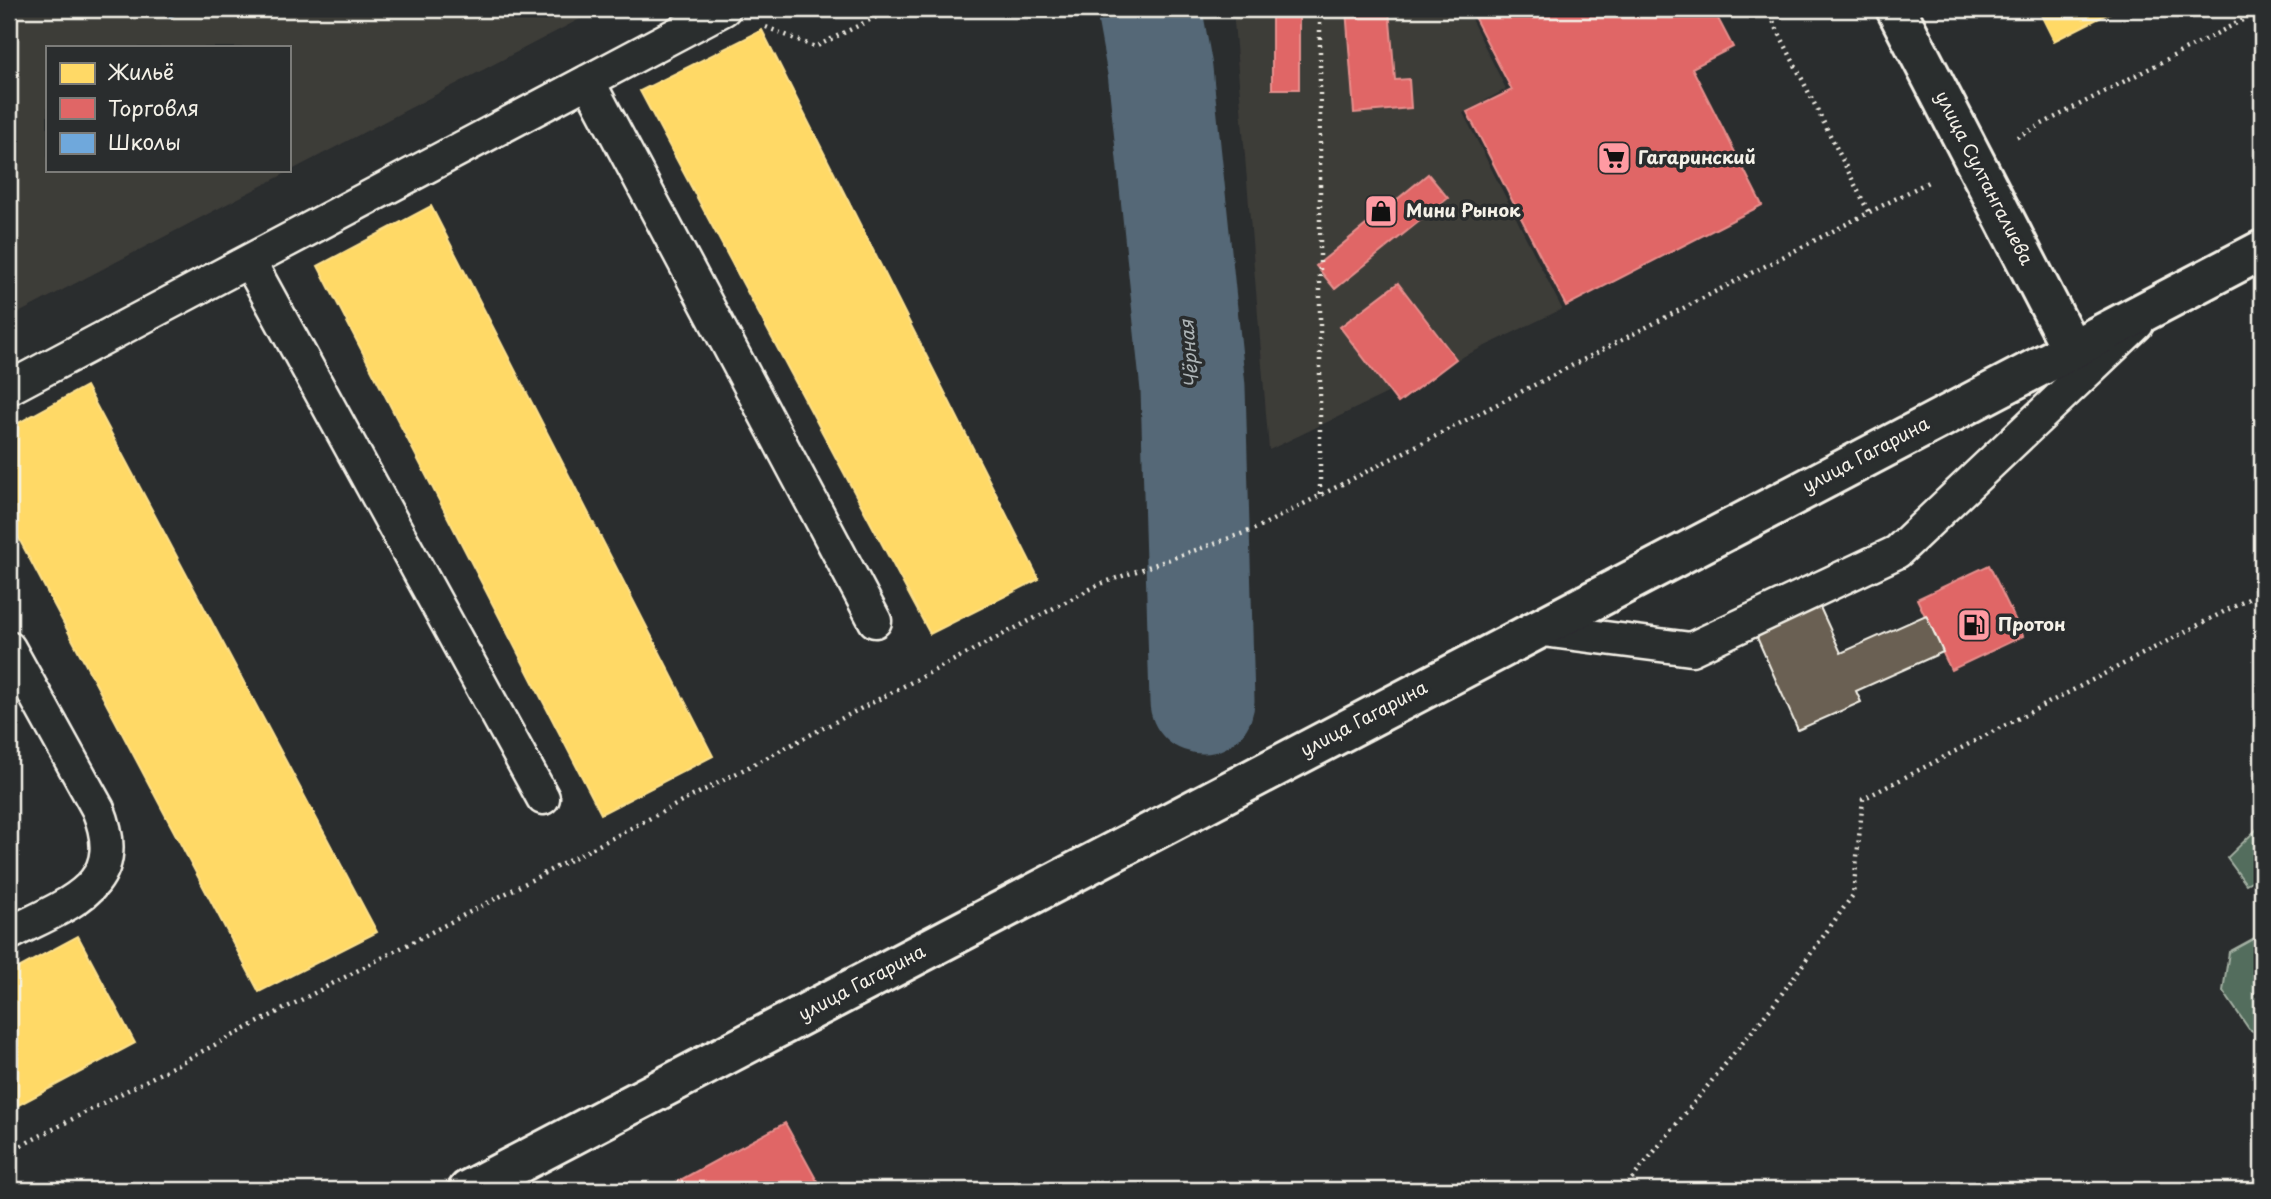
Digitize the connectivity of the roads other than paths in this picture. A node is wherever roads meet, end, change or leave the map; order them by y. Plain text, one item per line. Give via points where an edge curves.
1 (723, 9) edge
2 (1896, 9) edge
3 (588, 81) junction
4 (2262, 250) edge
5 (248, 261) junction
6 (2159, 303) junction
7 (2071, 348) junction
8 (9, 388) edge
9 (874, 621) dead end
10 (1535, 629) junction
11 (9, 648) edge
12 (543, 798) dead end
13 (9, 934) edge
14 (468, 1190) edge

1 - 3 lane
2 - 7 street, улица Султангалиева
3 - 5 lane
3 - 9 lane
4 - 6 street, улица Гагарина
5 - 8 lane
5 - 12 lane
6 - 7 street, улица Гагарина
6 - 10 lane via 1897,552 1691,649
7 - 10 street, улица Гагарина
10 - 14 street, улица Гагарина
11 - 13 lane via 98,808 108,833 108,860 92,886

